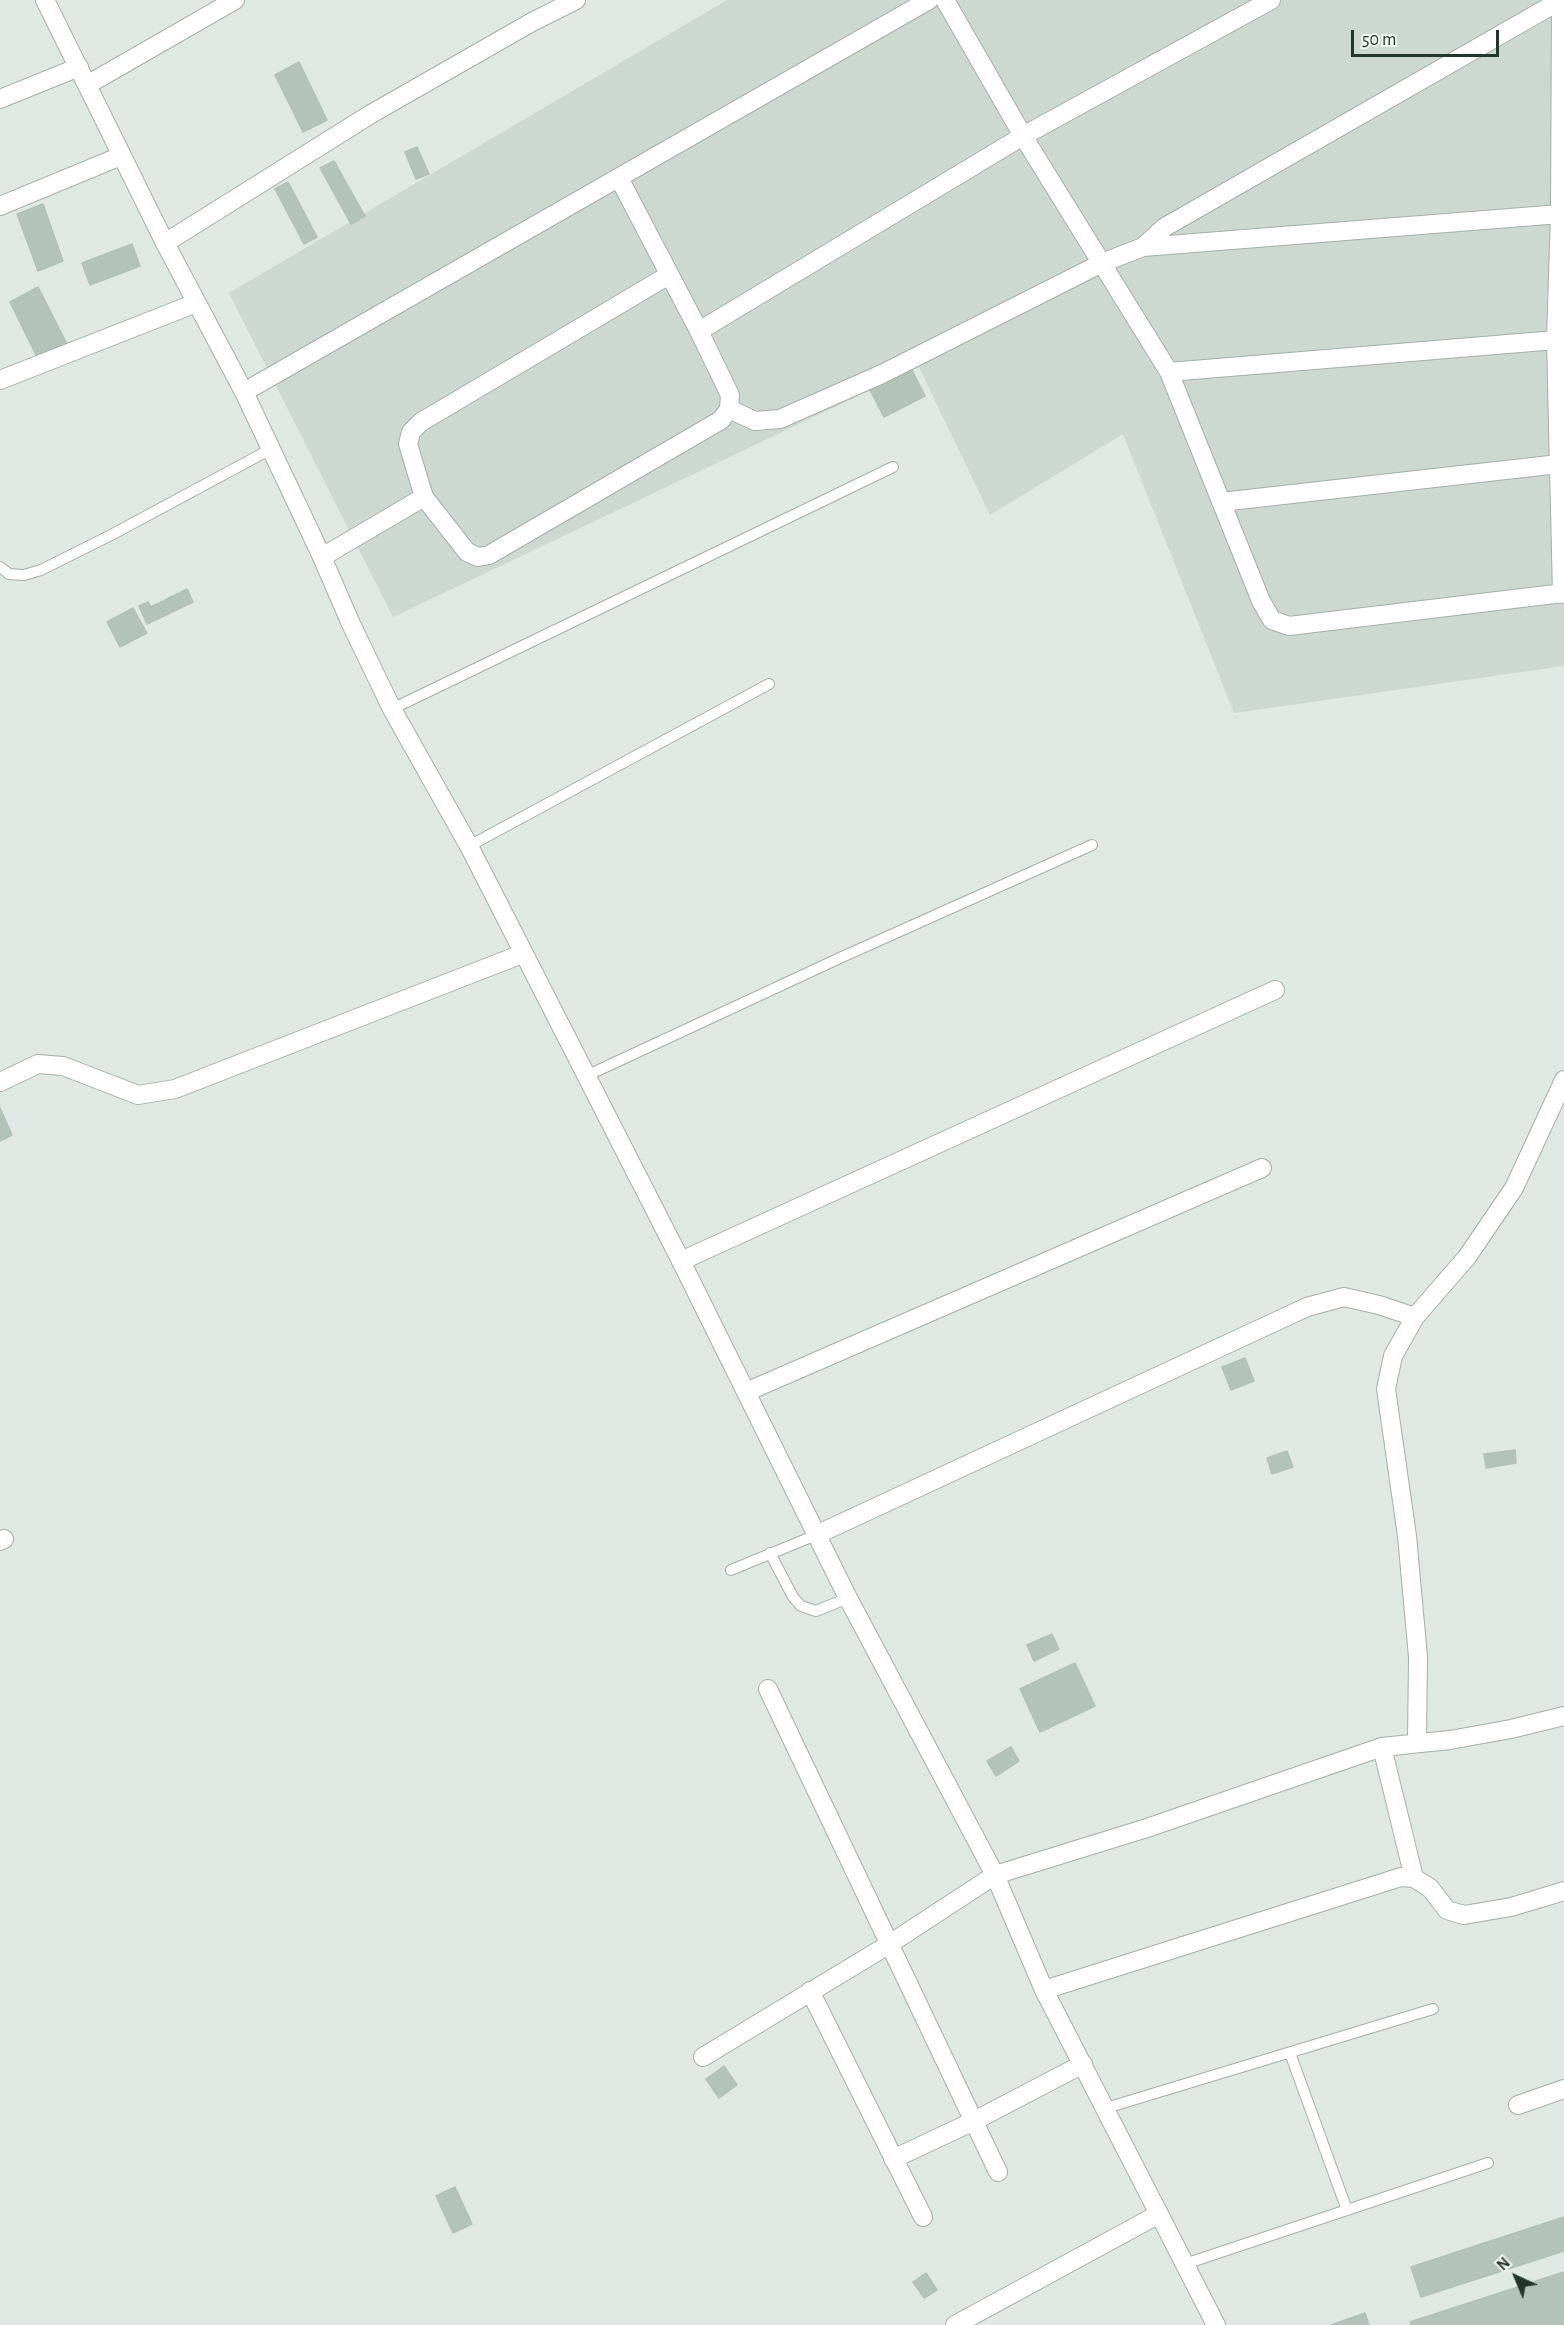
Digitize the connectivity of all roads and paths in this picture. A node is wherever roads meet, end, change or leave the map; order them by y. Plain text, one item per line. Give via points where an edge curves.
1 (45, 0) edge
2 (235, 0) edge
3 (576, 0) edge
4 (929, 0) edge
5 (945, 0) edge
6 (1271, 0) edge
7 (1561, 0) edge
8 (79, 67) junction
9 (87, 85) junction
10 (0, 99) edge
11 (1023, 136) junction
12 (122, 156) junction
13 (619, 178) junction
14 (1562, 182) edge
15 (0, 206) edge
16 (1560, 214) junction
17 (165, 243) junction
18 (1143, 247) junction
19 (1102, 263) junction
20 (669, 275) junction
21 (196, 303) junction
22 (699, 332) junction
23 (1556, 340) junction
24 (1169, 372) junction
25 (0, 380) edge
26 (244, 392) junction
27 (729, 409) junction
28 (271, 449) junction
29 (1559, 464) junction
30 (893, 467) dead end
31 (424, 497) junction
32 (1221, 502) junction
33 (322, 557) junction
34 (0, 567) edge
35 (1563, 594) edge
36 (769, 684) dead end
37 (392, 709) junction
38 (1092, 845) dead end
39 (469, 846) junction
40 (522, 954) junction
41 (1275, 990) dead end
42 (586, 1076) junction
43 (1564, 1080) edge
44 (0, 1082) edge
45 (1262, 1168) dead end
46 (681, 1261) junction
47 (1415, 1317) junction
48 (746, 1392) junction
49 (816, 1534) junction
50 (770, 1553) junction
51 (731, 1570) dead end
52 (848, 1598) junction
53 (768, 1689) dead end
54 (1564, 1716) edge
55 (1417, 1742) junction
56 (1382, 1747) junction
57 (994, 1875) junction
58 (1414, 1878) junction
59 (1564, 1891) edge
60 (888, 1945) junction
61 (1044, 1990) junction
62 (810, 1991) junction
63 (1433, 2009) dead end
64 (1290, 2053) junction
65 (703, 2056) dead end
66 (1083, 2064) junction
67 (1564, 2089) edge
68 (1518, 2105) dead end
69 (1106, 2108) junction
70 (974, 2121) junction
71 (893, 2159) junction
72 (1488, 2163) dead end
73 (998, 2172) dead end
74 (1347, 2210) junction
75 (1159, 2214) junction
76 (923, 2217) dead end
77 (1185, 2264) junction
78 (955, 2325) edge
79 (1216, 2325) edge

1 - 8 street
2 - 9 street
3 - 17 street via 371,114
4 - 13 street
5 - 11 street
6 - 11 street
7 - 14 street
7 - 18 street via 1165,227
8 - 9 street
8 - 10 street
9 - 12 street
11 - 19 street
11 - 22 street
12 - 15 street
12 - 17 street
13 - 20 street
13 - 26 street
14 - 16 street
16 - 18 street
16 - 23 street
17 - 21 street
18 - 19 street
19 - 24 street
19 - 27 street via 882,374 780,419 755,421
20 - 22 street
20 - 31 street via 421,422 411,432 408,444
21 - 25 street
21 - 26 street
22 - 27 street via 730,395
23 - 24 street
23 - 29 street
24 - 32 street
26 - 28 street
27 - 31 street via 721,420 489,555 467,552
28 - 33 street
28 - 34 lane via 41,570 9,574
29 - 32 street
29 - 35 street
30 - 37 lane
31 - 33 street
32 - 35 street via 1261,601 1272,620 1289,626
33 - 37 street
36 - 39 lane
37 - 39 street
38 - 42 lane
39 - 40 street
40 - 42 street
40 - 44 street via 176,1089 138,1095 63,1066 38,1064
41 - 46 street
42 - 46 street
43 - 47 street via 1514,1188 1467,1257
45 - 48 street
46 - 48 street
47 - 49 street via 1344,1298 1307,1307
47 - 55 street via 1393,1356 1386,1389 1407,1536 1418,1657
48 - 49 street
49 - 50 lane
49 - 52 street
50 - 51 lane
50 - 52 lane via 801,1606 816,1611
52 - 57 street
53 - 60 street
54 - 55 street via 1511,1730
55 - 56 street
56 - 57 street via 1147,1828
56 - 58 street
57 - 60 street
57 - 61 street
58 - 59 street via 1430,1888 1447,1910 1464,1915 1511,1907
58 - 61 street via 1401,1877
60 - 62 street
60 - 70 street
61 - 66 street
62 - 65 street
62 - 71 street
63 - 64 lane
64 - 69 lane
64 - 74 lane
66 - 69 street
66 - 70 street
67 - 68 street
69 - 75 street
70 - 71 street
70 - 73 street
71 - 76 street
72 - 74 lane
74 - 77 lane
75 - 77 street
75 - 78 street
77 - 79 street

